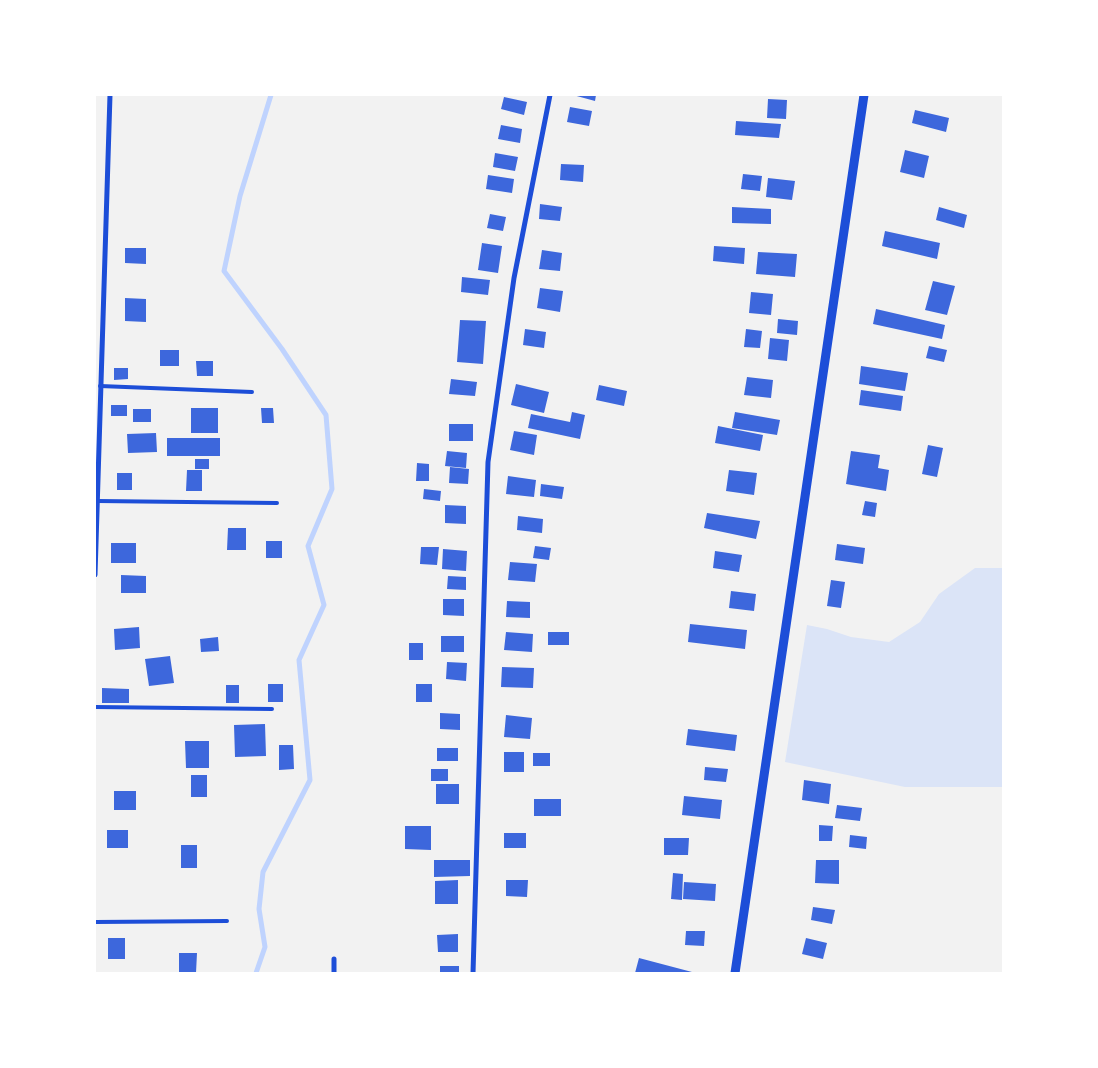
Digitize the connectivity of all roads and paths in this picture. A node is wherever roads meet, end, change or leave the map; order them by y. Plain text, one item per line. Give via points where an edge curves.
1 (110, 95) edge
2 (550, 95) edge
3 (864, 95) edge
4 (100, 386) junction
5 (252, 392) dead end
6 (97, 501) junction
7 (277, 503) dead end
8 (95, 575) edge
9 (95, 706) edge
10 (272, 709) dead end
11 (95, 922) edge
12 (227, 922) dead end
13 (334, 959) dead end
14 (334, 973) edge
15 (473, 973) edge
16 (736, 973) edge

1 - 4 street
2 - 15 street via 514,278 488,462
3 - 16 street
4 - 5 lane
4 - 6 street
6 - 7 lane
6 - 8 street
9 - 10 lane
11 - 12 lane
13 - 14 street

